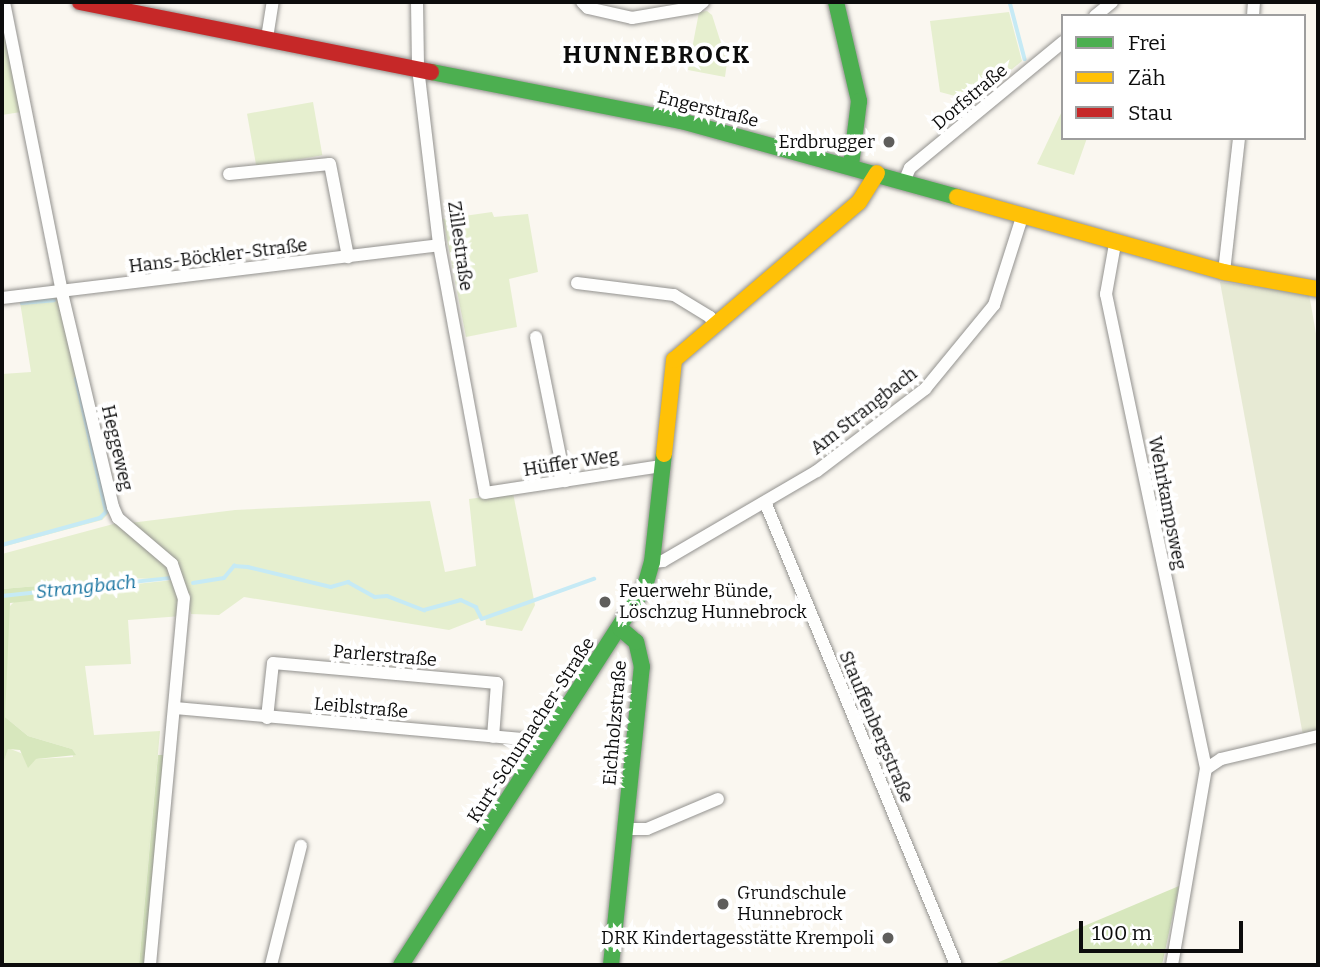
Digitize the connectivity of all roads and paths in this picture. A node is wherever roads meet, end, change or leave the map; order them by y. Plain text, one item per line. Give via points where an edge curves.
1 (4, 2) edge
2 (80, 2) edge
3 (273, 2) edge
4 (417, 2) edge
5 (582, 2) edge
6 (704, 2) edge
7 (836, 2) edge
8 (1112, 2) edge
9 (1097, 14) edge
10 (267, 38) junction
11 (1061, 44) edge
12 (418, 68) junction
13 (1239, 140) edge
14 (851, 165) junction
15 (877, 173) junction
16 (229, 174) dead end
17 (904, 182) junction
18 (1022, 217) junction
19 (1115, 244) junction
20 (439, 245) junction
21 (348, 257) junction
22 (1224, 272) junction
23 (577, 283) dead end
24 (1318, 289) edge
25 (62, 293) junction
26 (2, 298) edge
27 (714, 325) junction
28 (536, 337) dead end
29 (662, 466) junction
30 (565, 481) junction
31 (485, 493) joint
32 (765, 502) junction
33 (652, 562) junction
34 (620, 628) junction
35 (175, 708) junction
36 (267, 718) junction
37 (493, 737) junction
38 (1318, 737) edge
39 (543, 746) junction
40 (1206, 769) junction
41 (718, 799) dead end
42 (626, 829) junction
43 (301, 846) dead end
44 (150, 965) edge
45 (271, 965) edge
46 (401, 965) edge
47 (611, 965) edge
48 (956, 965) edge
49 (1172, 965) edge

1 - 25 street, Heggeweg
2 - 10 street, Engerstraße
3 - 10 street
4 - 12 street, Zillestraße
5 - 6 street via 587,8 632,18
7 - 14 street via 859,101
8 - 9 street
10 - 12 street, Engerstraße
11 - 17 street, Dorfstraße via 910,168
12 - 14 street, Engerstraße via 681,121
12 - 20 street, Zillestraße
13 - 22 street
14 - 15 street, Engerstraße
15 - 17 street, Engerstraße
15 - 27 street, Kurt-Schumacher-Straße via 859,202
16 - 21 street via 330,164
17 - 18 street, Engerstraße
18 - 19 street, Engerstraße
18 - 32 street, Am Strangbach via 994,305 925,389 817,471
19 - 22 street, Engerstraße
19 - 40 street, Wehrkampsweg via 1107,294
20 - 21 street, Hans-Böckler-Straße
20 - 31 street, Zillestraße
21 - 25 street, Hans-Böckler-Straße
22 - 24 street, Engerstraße
23 - 27 street via 674,295 710,317
25 - 26 street, Hans-Böckler-Straße
25 - 35 street, Heggeweg via 113,507 118,518 172,564 184,598
27 - 29 street, Kurt-Schumacher-Straße via 674,360
28 - 30 street
29 - 30 street, Hüffer Weg
29 - 33 street, Kurt-Schumacher-Straße
30 - 31 street, Hüffer Weg
32 - 33 street, Am Strangbach via 663,561
32 - 48 street, Stauffenbergstraße
33 - 34 street, Kurt-Schumacher-Straße via 645,586
34 - 39 street, Kurt-Schumacher-Straße
34 - 42 street, Eichholzstraße via 636,642 642,667
35 - 36 street, Leiblstraße
35 - 44 street, Heggeweg
36 - 37 street, Leiblstraße
36 - 37 street, Parlerstraße via 273,663 497,683
37 - 39 street, Leiblstraße via 531,740
38 - 40 street via 1221,759
39 - 46 street, Kurt-Schumacher-Straße
40 - 49 street
41 - 42 street via 647,829
42 - 47 street, Eichholzstraße
43 - 45 street

